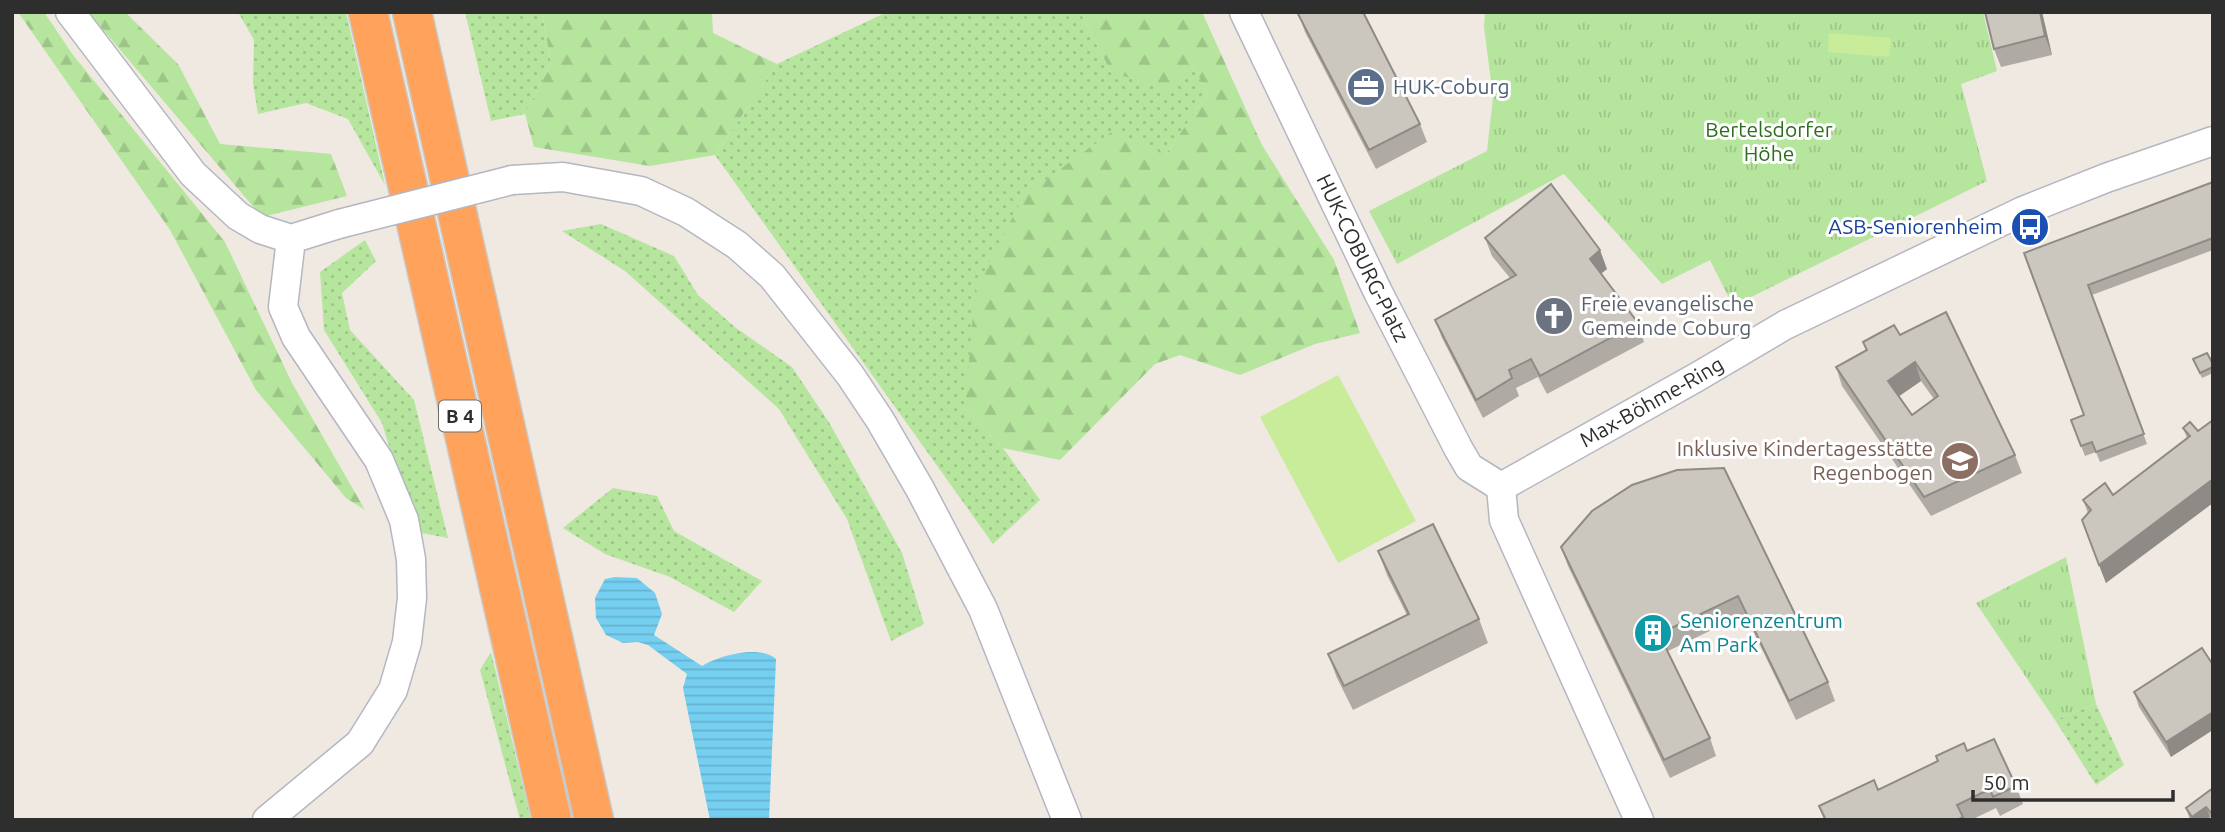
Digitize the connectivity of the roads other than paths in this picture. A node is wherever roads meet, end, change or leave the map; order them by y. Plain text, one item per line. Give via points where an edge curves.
1 (70, 12) edge
2 (368, 12) edge
3 (412, 12) edge
4 (1244, 12) edge
5 (2213, 141) edge
6 (291, 239) junction
7 (1502, 487) junction
8 (267, 820) edge
9 (552, 820) edge
10 (594, 820) edge
11 (1067, 820) edge
12 (1639, 820) edge

1 - 6 street via 193,174 238,216
2 - 9 highway, B 4
3 - 10 highway, B 4
4 - 7 street, HUK-COBURG-Platz via 1378,292 1469,467
5 - 7 street, Max-Böhme-Ring via 2023,211 1784,325
6 - 8 street via 283,307 296,337 379,460 404,520 412,598 407,642 393,690 360,743
6 - 11 street, bridge via 512,180 563,177 641,191 686,212 737,245 772,276 850,375 920,489 984,609
7 - 12 street via 1504,520

